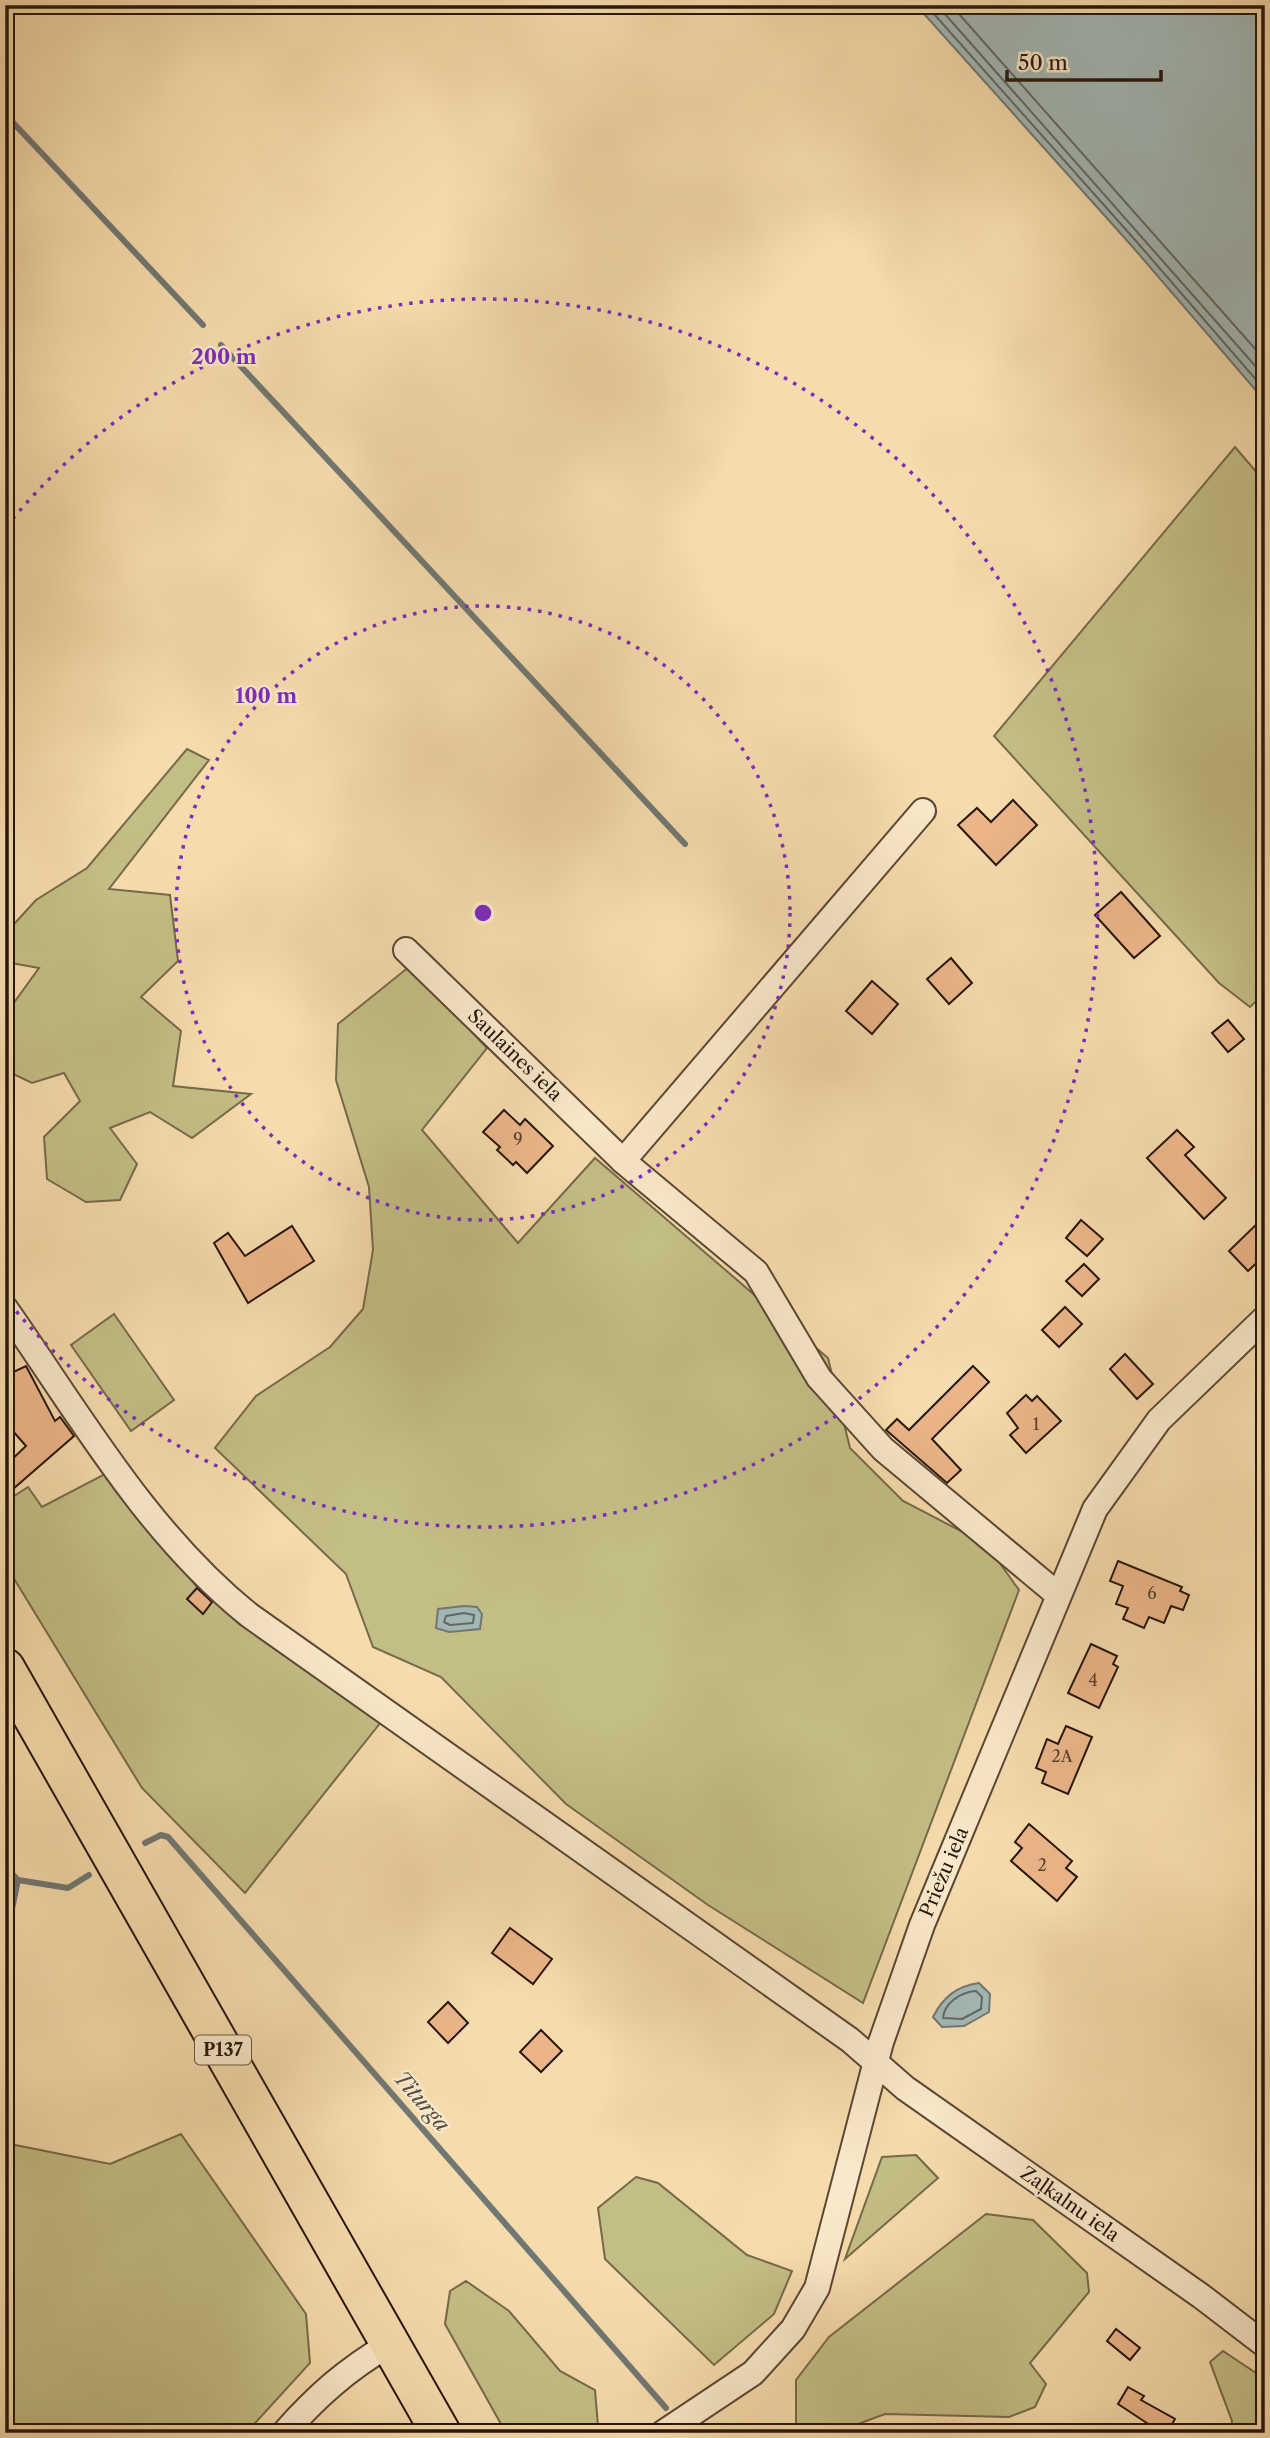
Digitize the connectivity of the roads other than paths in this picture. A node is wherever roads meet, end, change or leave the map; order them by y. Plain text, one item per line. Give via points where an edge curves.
1 (923, 811) dead end
2 (406, 950) dead end
3 (624, 1161) junction
4 (5, 1308) edge
5 (1265, 1318) edge
6 (1057, 1594) junction
7 (5, 1668) edge
8 (876, 2063) junction
9 (1261, 2335) edge
10 (390, 2344) junction
11 (284, 2433) edge
12 (441, 2433) edge
13 (663, 2433) edge

1 - 3 street
2 - 3 street, Saulaines iela
3 - 6 street, Saulaines iela via 756,1272 819,1378 883,1449
4 - 8 street, Zaļkalnu iela via 154,1523 215,1588 850,2040
5 - 6 street, Priežu iela via 1160,1420 1094,1509
6 - 8 street, Priežu iela via 922,1925
7 - 10 main road, P137
8 - 9 street, Zaļkalnu iela via 905,2088
8 - 13 street, Priežu iela via 817,2288 793,2329 753,2372
10 - 11 street via 350,2367
10 - 12 main road, P137

